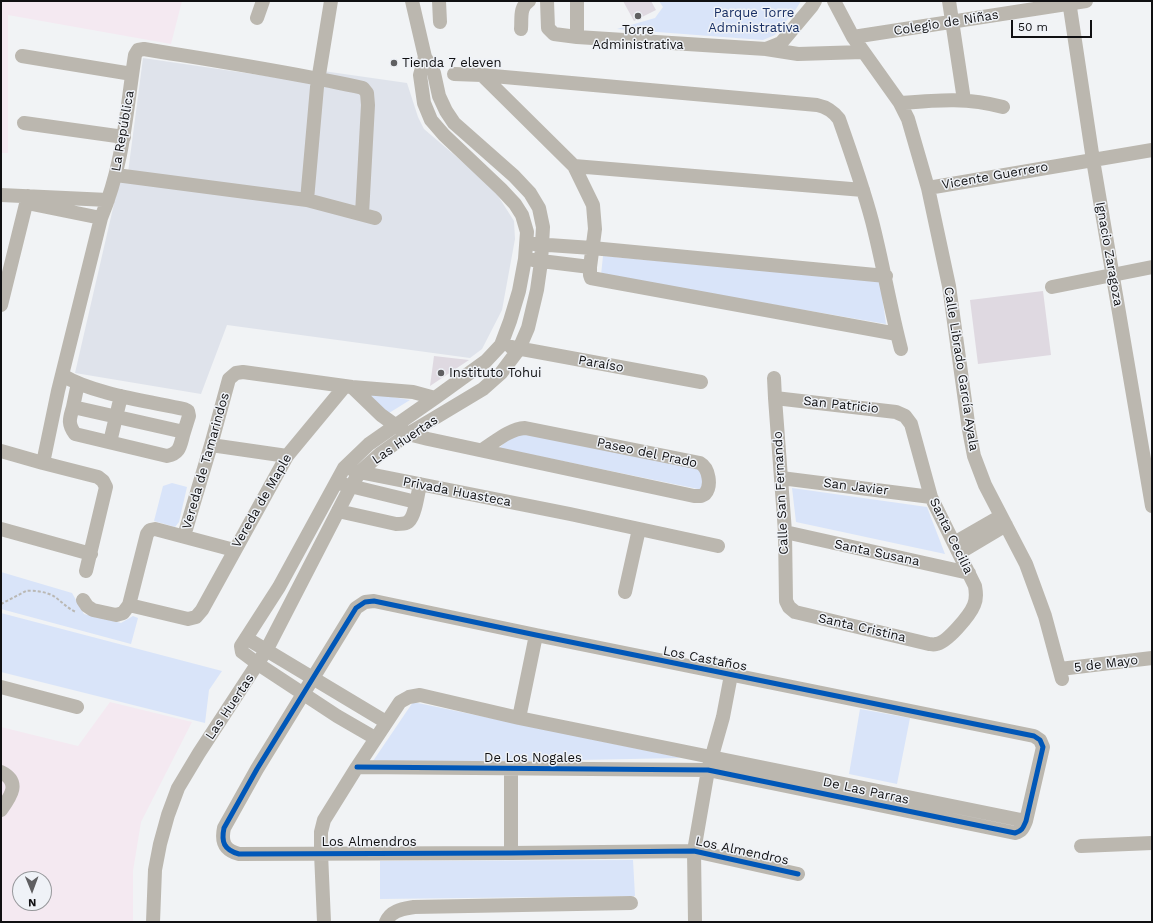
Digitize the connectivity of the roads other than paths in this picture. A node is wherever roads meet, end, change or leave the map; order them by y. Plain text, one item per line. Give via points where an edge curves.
1 (263, 1) edge
2 (331, 1) edge
3 (412, 1) edge
4 (439, 1) edge
5 (529, 1) edge
6 (547, 1) edge
7 (577, 1) edge
8 (815, 1) edge
9 (834, 1) edge
10 (949, 1) edge
11 (1086, 1) edge
12 (1069, 2) edge
13 (257, 18) dead end
14 (440, 22) dead end
15 (952, 22) junction
16 (522, 29) dead end
17 (577, 37) junction
18 (853, 37) junction
19 (766, 49) junction
20 (863, 52) junction
21 (22, 56) dead end
22 (425, 57) junction
23 (132, 74) junction
24 (454, 74) dead end
25 (482, 75) junction
26 (318, 78) junction
27 (964, 100) junction
28 (900, 103) junction
29 (1003, 107) dead end
30 (24, 123) dead end
31 (124, 137) junction
32 (1152, 150) edge
33 (1093, 160) junction
34 (574, 166) junction
35 (116, 175) junction
36 (928, 188) junction
37 (863, 190) junction
38 (4, 195) edge
39 (27, 199) junction
40 (108, 200) junction
41 (307, 200) junction
42 (101, 218) junction
43 (526, 244) junction
44 (542, 245) junction
45 (592, 248) junction
46 (525, 259) junction
47 (541, 262) junction
48 (590, 267) junction
49 (1152, 267) edge
50 (5, 274) edge
51 (886, 276) junction
52 (1113, 276) junction
53 (1052, 287) dead end
54 (1, 305) edge
55 (897, 334) junction
56 (501, 345) junction
57 (519, 349) junction
58 (901, 349) dead end
59 (62, 375) junction
60 (774, 378) dead end
61 (701, 382) dead end
62 (78, 384) junction
63 (348, 386) junction
64 (121, 396) junction
65 (435, 398) junction
66 (775, 398) junction
67 (73, 406) junction
68 (116, 416) junction
69 (905, 416) joint
70 (395, 425) junction
71 (184, 432) junction
72 (408, 434) junction
73 (110, 442) junction
74 (212, 445) junction
75 (482, 450) junction
76 (1, 451) edge
77 (287, 456) junction
78 (43, 463) junction
79 (344, 468) junction
80 (360, 472) junction
81 (1149, 473) edge
82 (781, 478) junction
83 (336, 482) junction
84 (420, 484) junction
85 (351, 486) junction
86 (931, 497) junction
87 (416, 502) junction
88 (1152, 506) edge
89 (338, 511) junction
90 (1004, 521) junction
91 (1, 529) edge
92 (638, 529) junction
93 (785, 532) junction
94 (184, 536) junction
95 (718, 546) dead end
96 (956, 548) junction
97 (234, 550) junction
98 (91, 554) junction
99 (86, 572) dead end
100 (969, 573) junction
101 (625, 592) dead end
102 (83, 600) dead end
103 (365, 602) joint
104 (129, 605) junction
105 (789, 608) joint
106 (536, 635) junction
107 (246, 638) junction
108 (937, 644) joint
109 (267, 649) junction
110 (1152, 658) edge
111 (258, 664) junction
112 (1061, 674) joint
113 (731, 675) junction
114 (314, 678) junction
115 (1, 687) edge
116 (304, 694) junction
117 (78, 707) dead end
118 (519, 718) junction
119 (386, 722) junction
120 (375, 738) junction
121 (710, 763) junction
122 (356, 767) junction
123 (511, 769) junction
124 (1, 772) edge
125 (1, 810) edge
126 (1023, 826) joint
127 (1152, 843) edge
128 (1081, 846) dead end
129 (694, 851) junction
130 (321, 853) junction
131 (511, 853) junction
132 (798, 874) dead end
133 (631, 903) dead end
134 (153, 922) edge
135 (324, 922) edge
136 (386, 922) edge
137 (695, 922) edge

1 - 13 street
2 - 26 street
3 - 22 street, Las Huertas
4 - 14 street
5 - 16 street via 522,7
6 - 17 street via 550,31 554,34
7 - 17 street
8 - 19 street via 782,43
9 - 18 street, Vicente Guerrero
10 - 15 street
11 - 12 street, Colegio de Niñas
12 - 15 street, Colegio de Niñas
12 - 33 street, Ignacio Zaragoza
15 - 18 street, Colegio de Niñas
15 - 27 street
17 - 19 street
18 - 20 street, Vicente Guerrero
19 - 20 street via 798,54
20 - 28 street, Vicente Guerrero
21 - 23 street
22 - 43 street, Las Huertas via 420,75 424,103 431,120 515,204 522,215 527,232
22 - 44 street, Las Huertas via 434,73 446,111 454,123 530,193 539,208 543,227
23 - 26 street, La República via 135,55 138,50 144,49
23 - 31 street, La República
24 - 25 street
25 - 34 street
25 - 37 street via 826,107 839,119
26 - 41 street
26 - 41 street, La República via 363,88 367,93 368,216
27 - 28 street
27 - 29 street
28 - 36 street, Vicente Guerrero via 908,119
30 - 31 street
31 - 35 street, La República
32 - 33 street, Vicente Guerrero
33 - 36 street, Vicente Guerrero
33 - 52 street, Ignacio Zaragoza
34 - 37 street
34 - 45 street via 592,205 595,229
35 - 40 street, La República
35 - 41 street
36 - 90 street, Calle Librado García Ayala via 949,286 974,456 985,485
37 - 51 street
38 - 39 street
39 - 40 street
39 - 42 street
39 - 50 street
40 - 42 street, La República
42 - 59 street, La República
43 - 44 street
43 - 46 street, Las Huertas
44 - 45 street
44 - 47 street, Las Huertas
45 - 48 street
45 - 51 street
46 - 47 street
46 - 56 street, Las Huertas via 517,299
47 - 48 street
47 - 57 street, Las Huertas via 528,328
48 - 55 street via 590,275 594,279
49 - 52 street
50 - 54 street
51 - 55 street
52 - 53 street
52 - 81 street, Ignacio Zaragoza
55 - 58 street
56 - 57 street, Paraíso
56 - 65 street, Las Huertas via 486,360
57 - 61 street, Paraíso
57 - 72 street, Las Huertas via 501,373 483,389
59 - 62 street
59 - 78 street, La República
60 - 66 street, Calle San Fernando
62 - 64 street
62 - 67 street
63 - 65 street via 413,392
63 - 70 street, Paseo del Prado
63 - 74 street, Vereda de Tamarindos via 236,373 229,379
63 - 77 street, Vereda de Maple
64 - 68 street
64 - 71 street via 184,408 189,416
65 - 70 street, Las Huertas
66 - 69 street, San Patricio via 896,412
66 - 82 street, Calle San Fernando
67 - 68 street
67 - 73 street via 70,420 75,434
68 - 71 street
68 - 73 street
69 - 86 street, Santa Cecilia via 911,424
70 - 72 street, Paseo del Prado
70 - 79 street, Las Huertas via 369,444
71 - 73 street via 179,451 167,456
72 - 75 street, Paseo del Prado
72 - 80 street, Las Huertas
74 - 77 street
74 - 94 street, Vereda de Tamarindos
75 - 75 street, Paseo del Prado via 694,496 705,494 709,486 706,470 700,463 524,428 511,431
76 - 78 street
77 - 97 street, Vereda de Maple
78 - 98 street via 98,477 103,481 106,487
79 - 80 street, Privada Huasteca
79 - 83 street, Las Huertas
80 - 84 street, Privada Huasteca
80 - 85 street, Las Huertas
81 - 88 street, Ignacio Zaragoza
82 - 86 street, San Javier
82 - 93 street, Calle San Fernando
83 - 85 street
83 - 107 street, Las Huertas via 279,587
84 - 87 street
84 - 92 street, Privada Huasteca
85 - 87 street
85 - 89 street, Las Huertas
86 - 96 street, Santa Cecilia
87 - 89 street via 413,516 409,522 403,524
89 - 109 street, Las Huertas
90 - 96 street
90 - 112 street, Calle Librado García Ayala via 1026,564 1045,616
91 - 98 street
92 - 95 street, Privada Huasteca
92 - 101 street
93 - 100 street, Santa Susana
93 - 105 street, Calle San Fernando via 786,601
94 - 97 street
94 - 104 street, Vereda de Tamarindos via 150,530
96 - 100 street, Santa Cecilia
97 - 104 street, Vereda de Maple via 196,617 188,619
98 - 99 street
100 - 108 street, Santa Cecilia via 976,586 974,604 965,620 953,633
102 - 104 street via 93,610 116,616 124,613
103 - 106 street, Los Castaños via 374,601
103 - 114 street, Los Almendros via 356,608
105 - 108 street, Santa Cristina via 795,612
106 - 113 street, Los Castaños
106 - 118 street
107 - 109 street
107 - 111 street, Las Huertas via 241,646 242,652
109 - 111 street, Las Huertas
109 - 114 street
110 - 112 street, 5 de Mayo
111 - 116 street
111 - 134 street, Las Huertas via 178,788 168,815 155,870
113 - 121 street
113 - 126 street, Los Castaños via 1034,736 1040,740 1042,747
114 - 116 street, Los Almendros
114 - 119 street
115 - 117 street
116 - 120 street
116 - 130 street, Los Almendros via 257,769 222,836 230,851 239,854
118 - 119 street, De Los Nogales via 420,695 409,696 400,702
118 - 121 street, De Los Nogales
119 - 120 street
120 - 122 street
121 - 123 street, De Los Nogales
121 - 126 street, De Las Parras via 1015,833
121 - 129 street
122 - 123 street, De Los Nogales
122 - 130 street via 324,820
123 - 131 street
124 - 125 street via 9,776 13,789
127 - 128 street
129 - 131 street, Los Almendros
129 - 132 street, Los Almendros
129 - 137 street
130 - 131 street, Los Almendros
130 - 135 street
133 - 136 street via 414,907 399,909 389,916

